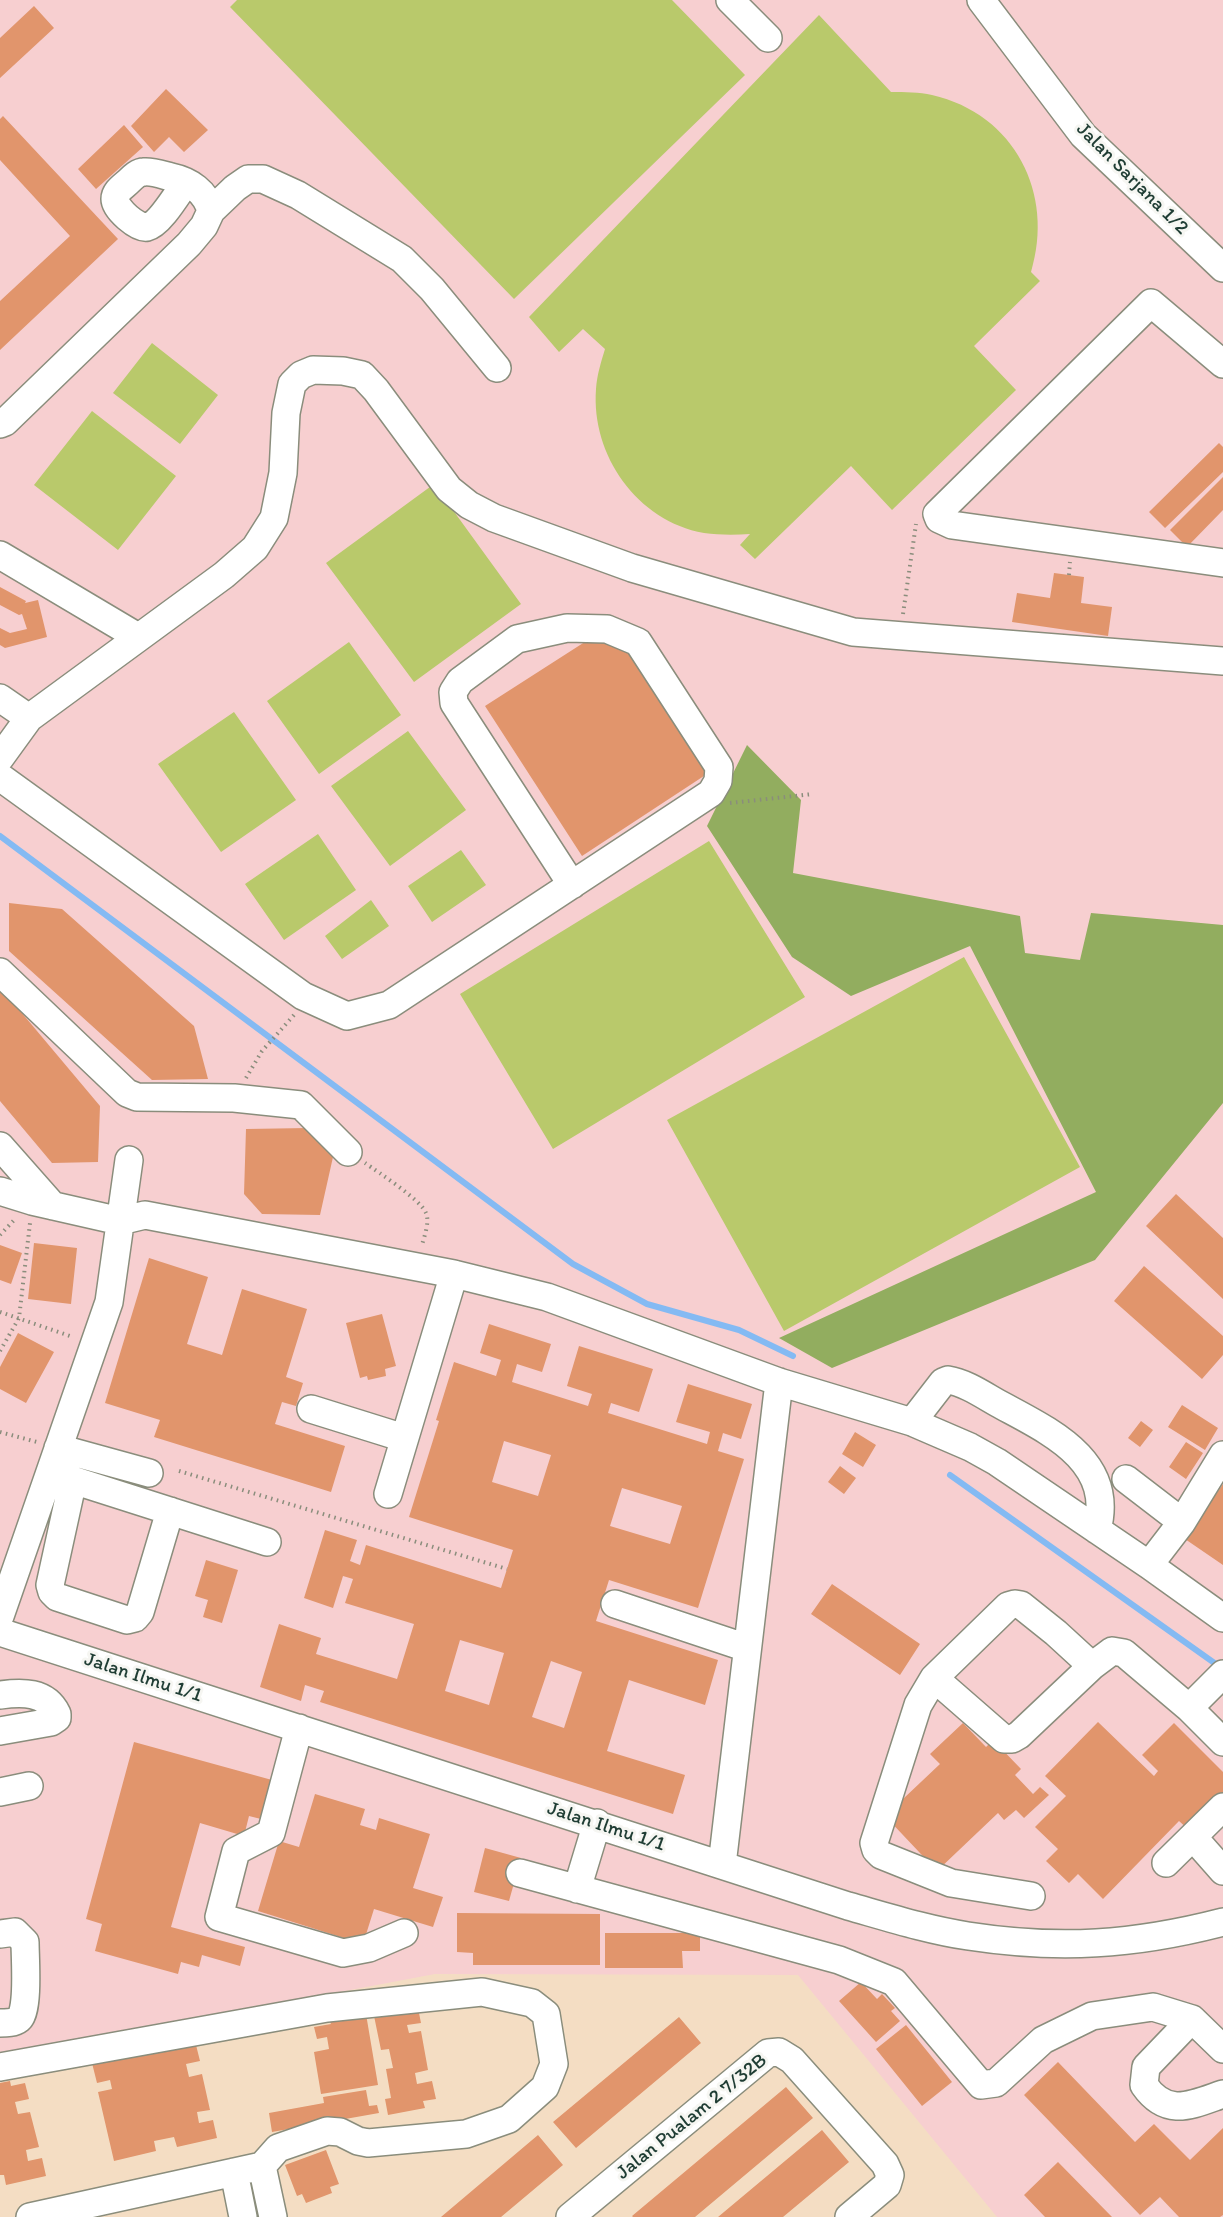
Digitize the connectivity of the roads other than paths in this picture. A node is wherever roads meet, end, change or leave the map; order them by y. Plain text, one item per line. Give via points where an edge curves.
1 (730, 0) edge
2 (981, 0) edge
3 (768, 38) dead end
4 (186, 182) dead end
5 (211, 211) junction
6 (1223, 268) edge
7 (1223, 364) edge
8 (498, 368) dead end
9 (0, 424) edge
10 (0, 555) edge
11 (1218, 556) edge
12 (138, 637) junction
13 (1223, 661) edge
14 (0, 698) edge
15 (29, 718) junction
16 (0, 758) edge
17 (0, 777) edge
18 (572, 885) junction
19 (0, 972) edge
20 (0, 1146) edge
21 (348, 1152) road end
22 (129, 1160) dead end
23 (0, 1191) edge
24 (43, 1203) junction
25 (120, 1221) junction
26 (454, 1274) junction
27 (779, 1382) junction
28 (311, 1409) dead end
29 (912, 1422) junction
30 (404, 1438) junction
31 (1223, 1455) edge
32 (60, 1467) junction
33 (149, 1473) dead end
34 (1126, 1479) dead end
35 (388, 1494) dead end
36 (170, 1511) junction
37 (1182, 1522) junction
38 (1096, 1530) junction
39 (267, 1542) dead end
40 (1149, 1564) junction
41 (615, 1604) dead end
42 (0, 1616) edge
43 (1223, 1618) edge
44 (0, 1632) edge
45 (747, 1648) junction
46 (1092, 1666) junction
47 (1220, 1677) edge
48 (934, 1678) junction
49 (0, 1695) edge
50 (1189, 1708) junction
51 (299, 1728) junction
52 (0, 1731) edge
53 (1223, 1742) edge
54 (29, 1786) dead end
55 (0, 1792) edge
56 (1223, 1807) edge
57 (597, 1824) junction
58 (1193, 1837) junction
59 (1166, 1863) dead end
60 (722, 1865) junction
61 (1223, 1871) edge
62 (520, 1873) dead end
63 (577, 1889) junction
64 (1031, 1896) dead end
65 (1223, 1922) edge
66 (404, 1933) dead end
67 (0, 1934) edge
68 (1192, 2019) junction
69 (0, 2023) edge
70 (1223, 2049) edge
71 (0, 2067) edge
72 (1223, 2094) edge
73 (262, 2166) junction
74 (234, 2172) junction
75 (30, 2217) edge
76 (243, 2217) edge
77 (273, 2217) edge
78 (570, 2217) edge
79 (849, 2217) edge

1 - 3 street
2 - 6 street, Jalan Sarjana 1/2 via 1083,135
4 - 5 street via 202,192
5 - 8 street via 248,179 263,179 298,195 402,259
5 - 9 street via 189,244
7 - 11 street via 1151,303 939,510 939,519 952,525
10 - 12 street
12 - 13 street via 255,548 274,518 292,384 314,370 343,370 362,375 449,489 469,505 494,518 632,568 852,632
12 - 15 street
14 - 15 street
15 - 16 street
17 - 18 street via 303,996 347,1016 389,1005
18 - 18 street via 711,793 720,767 638,642 607,629 567,628 517,639 460,681 453,692 454,703
19 - 21 street via 127,1093 137,1097 234,1098 301,1106
20 - 24 street
22 - 25 street
23 - 24 street
24 - 25 street
25 - 26 street via 145,1215
25 - 32 street via 109,1302
26 - 27 street via 547,1297
26 - 30 street
27 - 29 street
27 - 45 street
28 - 30 street
29 - 38 street via 997,1462
29 - 38 street via 948,1380 1039,1426 1089,1467 1101,1513
30 - 35 street
31 - 37 street
32 - 33 street
32 - 36 street
32 - 36 street via 50,1585 57,1597 127,1620 135,1618
32 - 42 street
34 - 37 street
36 - 39 street
37 - 40 street
38 - 40 street
40 - 43 street
41 - 45 street
44 - 51 street, Jalan Ilmu 1/1
45 - 60 street
46 - 48 street via 1012,1739 1004,1739
46 - 48 street via 1056,1633 1015,1604 1008,1606
46 - 50 street via 1112,1651 1124,1653
47 - 50 street
48 - 64 street via 918,1705 874,1843 876,1850 951,1883
49 - 52 street via 36,1695 57,1714 51,1722
50 - 53 street
51 - 57 street, Jalan Ilmu 1/1
51 - 66 street via 270,1833 236,1851 219,1917 342,1953 369,1948
54 - 55 street
56 - 58 street
57 - 60 street, Jalan Ilmu 1/1
57 - 63 street
58 - 59 street
58 - 61 street
60 - 65 street, Jalan Ilmu 1/1 via 909,1923 966,1936 1042,1945 1120,1943
62 - 63 street
63 - 68 street via 839,1960 894,1982 981,2085 996,2083 1043,2040 1092,2016 1153,2007
67 - 69 street via 15,1932 25,1942 25,1980 22,2017
68 - 70 street
68 - 72 street via 1146,2067 1143,2085 1151,2096 1181,2108
71 - 73 street via 327,2008 482,1992 532,2003 546,2014 554,2064 545,2087 509,2119 466,2134 368,2143 327,2131 278,2148
73 - 74 street
73 - 77 street
74 - 75 street
74 - 76 street
78 - 79 street, Jalan Pualam 2 7/32B via 768,2053 779,2052 792,2060 885,2164 890,2175 887,2185

